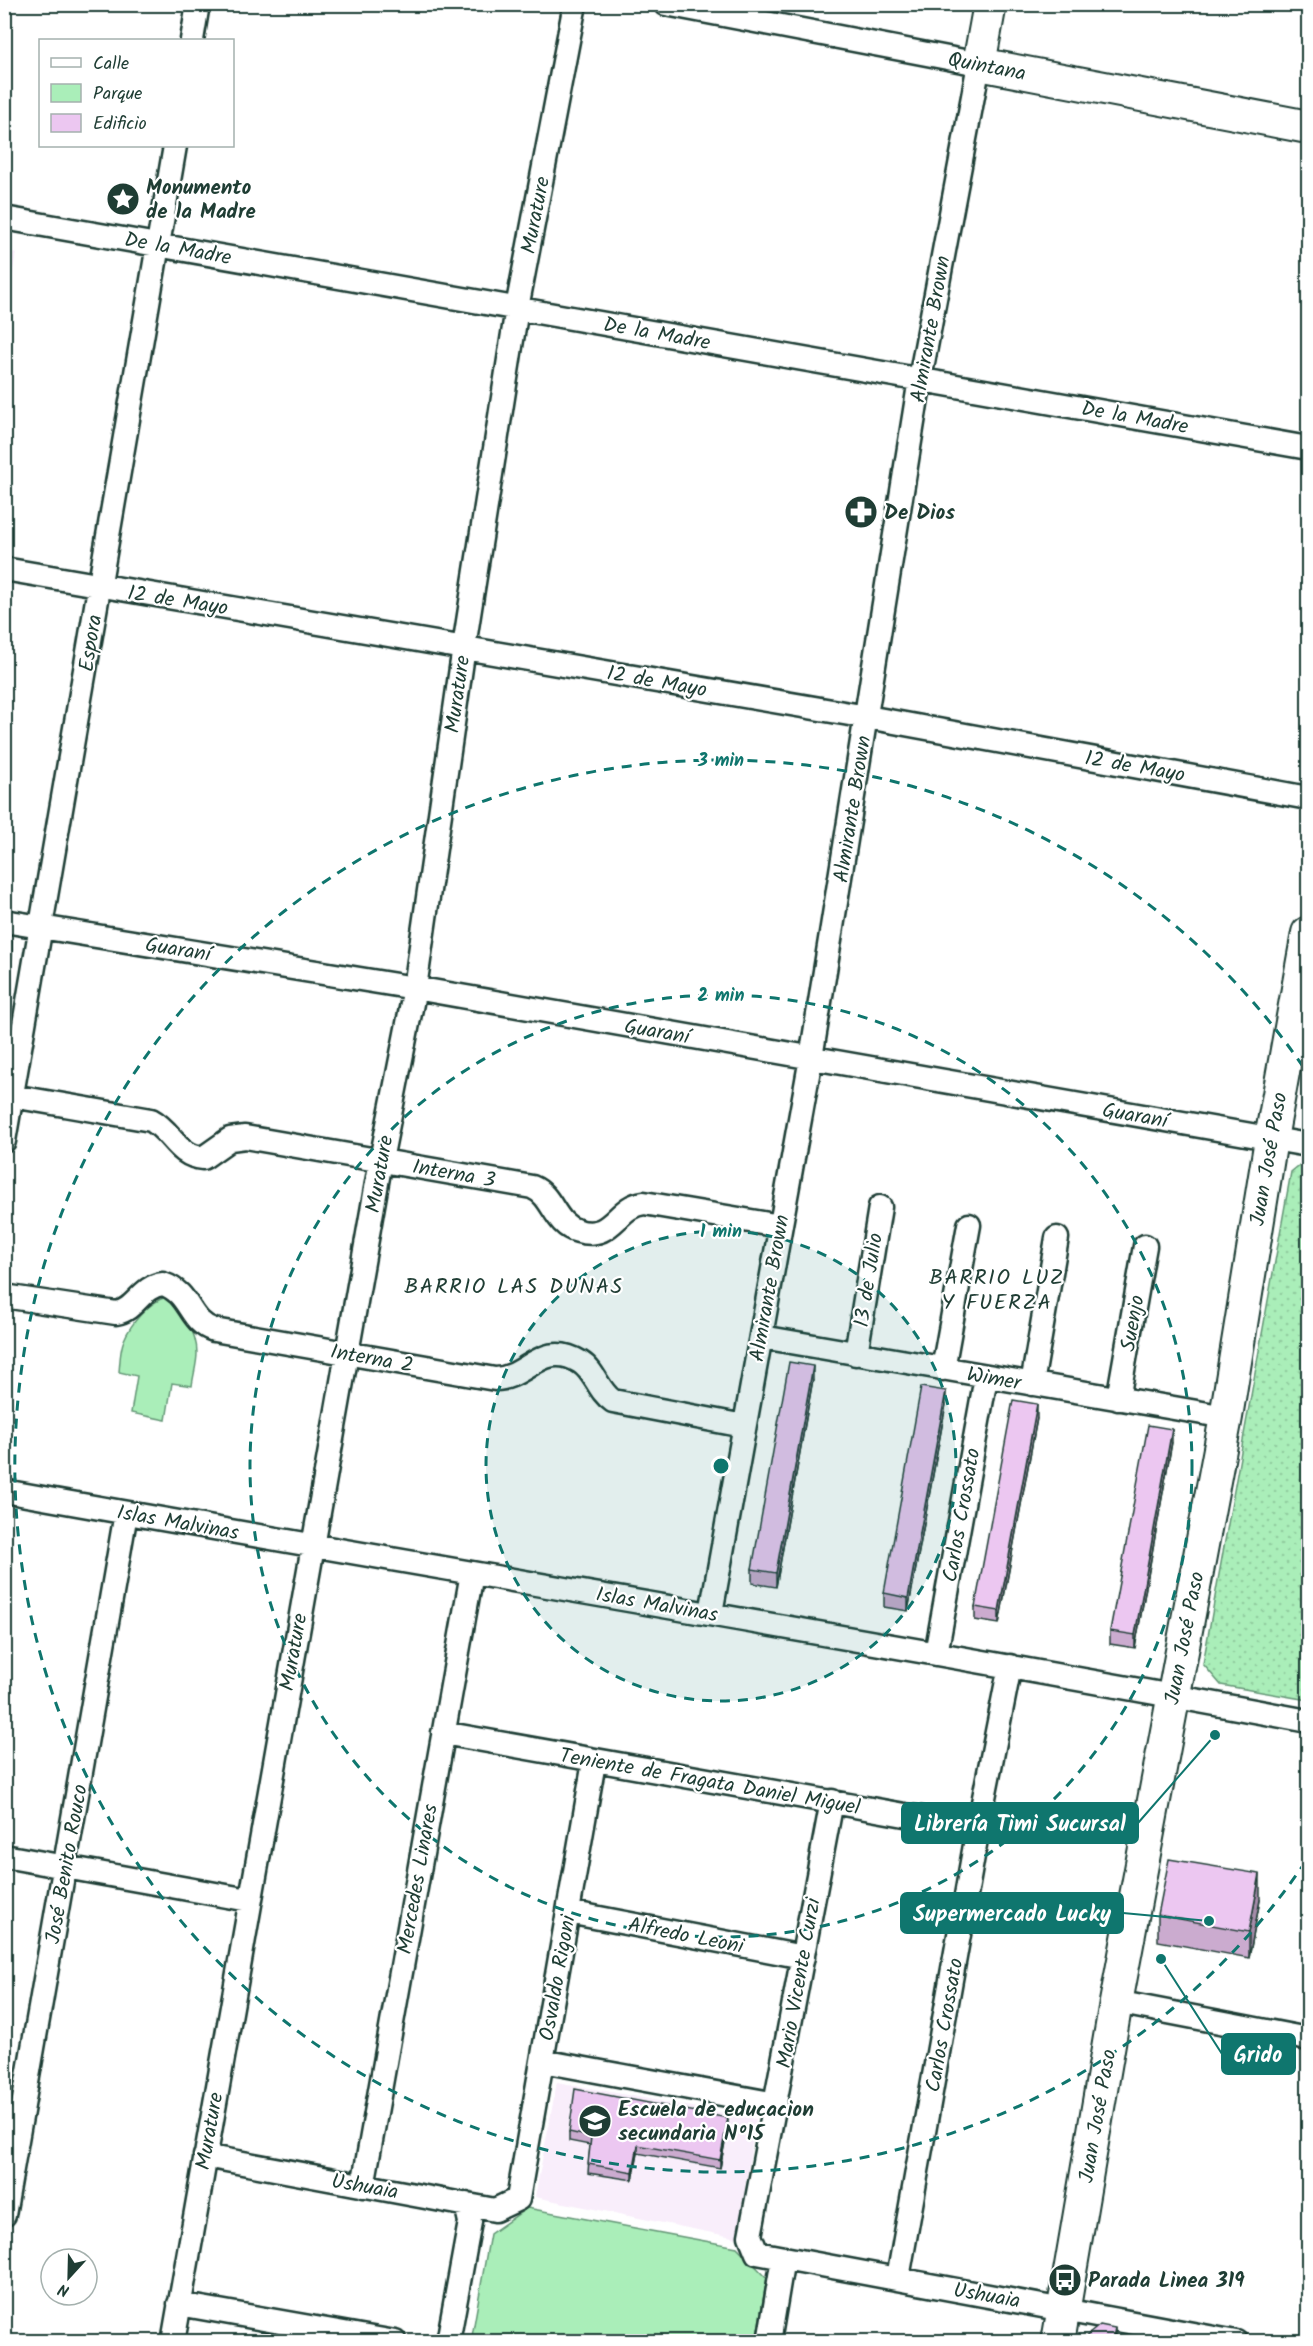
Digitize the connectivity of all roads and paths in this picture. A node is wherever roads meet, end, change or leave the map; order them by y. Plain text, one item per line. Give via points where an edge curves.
1 (198, 4) edge
2 (575, 4) edge
3 (666, 4) edge
4 (990, 4) edge
5 (192, 39) edge
6 (979, 64) junction
7 (1308, 127) edge
8 (175, 147) edge
9 (4, 218) edge
10 (159, 244) junction
11 (517, 308) junction
12 (920, 379) junction
13 (1308, 448) edge
14 (4, 569) edge
15 (99, 586) junction
16 (464, 647) junction
17 (867, 717) junction
18 (1308, 798) edge
19 (4, 921) edge
20 (43, 927) junction
21 (1308, 933) edge
22 (415, 988) junction
23 (811, 1058) junction
24 (12, 1096) junction
25 (1271, 1139) junction
26 (4, 1141) edge
27 (1308, 1145) edge
28 (381, 1160) junction
29 (880, 1207) dead end
30 (969, 1225) dead end
31 (780, 1226) junction
32 (1057, 1239) dead end
33 (1145, 1246) dead end
34 (4, 1296) edge
35 (762, 1337) junction
36 (348, 1354) junction
37 (856, 1354) junction
38 (943, 1369) junction
39 (986, 1377) junction
40 (1032, 1384) junction
41 (1118, 1399) junction
42 (1226, 1417) junction
43 (744, 1426) junction
44 (4, 1491) edge
45 (126, 1513) junction
46 (312, 1547) junction
47 (472, 1573) junction
48 (711, 1613) junction
49 (936, 1654) junction
50 (1010, 1666) junction
51 (1173, 1696) junction
52 (1308, 1721) edge
53 (443, 1733) junction
54 (594, 1762) junction
55 (832, 1801) junction
56 (978, 1828) junction
57 (4, 1856) edge
58 (66, 1867) junction
59 (249, 1900) junction
60 (568, 1912) junction
61 (803, 1957) junction
62 (1116, 2002) junction
63 (1308, 2039) edge
64 (542, 2061) junction
65 (776, 2104) junction
66 (205, 2156) junction
67 (363, 2186) junction
68 (520, 2195) joint
69 (466, 2204) junction
70 (4, 2215) edge
71 (750, 2236) joint
72 (783, 2258) junction
73 (898, 2278) junction
74 (179, 2304) junction
75 (1064, 2309) junction
76 (173, 2342) edge
77 (395, 2342) edge
78 (448, 2342) edge
79 (770, 2342) edge
80 (1058, 2342) edge
81 (1236, 2342) edge

1 - 5 street
2 - 11 street, Murature
3 - 6 street, Quintana
4 - 6 main road, Almirante Brown
6 - 7 main road, Quintana
6 - 12 street, Almirante Brown
8 - 10 street, Espora
9 - 10 street, De la Madre
10 - 11 street, De la Madre
10 - 15 street, Espora
11 - 12 street, De la Madre
11 - 16 street, Murature
12 - 13 street, De la Madre
12 - 17 street, Almirante Brown
14 - 15 street, 12 de Mayo
15 - 16 street, 12 de Mayo
15 - 20 street, Espora
16 - 17 street, 12 de Mayo
16 - 22 street, Murature
17 - 18 street, 12 de Mayo
17 - 23 street, Almirante Brown
19 - 20 street, Guaraní
20 - 22 street, Guaraní
20 - 24 street, Espora
21 - 25 main road, Juan José Paso
22 - 23 street, Guaraní
22 - 28 street, Murature
23 - 25 street, Guaraní
23 - 31 street, Almirante Brown
24 - 26 street, Espora
24 - 28 street, Interna 3 via 151,1120 161,1125 191,1157 203,1158 230,1139 245,1137
25 - 27 street, Guaraní
25 - 42 main road, Juan José Paso
28 - 31 street, Interna 3 via 532,1186 546,1196 561,1221 572,1230 587,1234 606,1228 627,1209 644,1203
28 - 36 street, Murature
29 - 37 street, 13 de Julio
30 - 38 street
31 - 35 street, Almirante Brown
32 - 40 street
33 - 41 street, Suenjo
34 - 36 street, Interna 2 via 116,1313 129,1309 144,1291 163,1284 181,1294 205,1327
35 - 37 street, Wimer
35 - 43 street, Almirante Brown
36 - 43 street, Interna 2 via 495,1379 515,1376 537,1358 563,1357 579,1361 613,1401
36 - 46 street, Murature
37 - 38 street, Wimer
38 - 39 street, Wimer
39 - 40 street, Wimer
39 - 49 street, Carlos Crossato
40 - 41 street, Wimer
41 - 42 street, Wimer
42 - 51 main road, Juan José Paso
43 - 48 street, Almirante Brown
44 - 45 street, Islas Malvinas
45 - 46 street, Islas Malvinas
45 - 58 street, José Benito Rouco
46 - 47 street, Islas Malvinas
46 - 59 street, Murature
47 - 48 street, Islas Malvinas
47 - 53 street, Mercedes Linares
48 - 49 street, Islas Malvinas
49 - 50 street, Islas Malvinas
50 - 51 street, Islas Malvinas
50 - 56 street, Carlos Crossato
51 - 52 street, Islas Malvinas
51 - 62 main road, Juan José Paso
53 - 54 street, Teniente de Fragata Daniel Miguel
53 - 67 street, Mercedes Linares
54 - 55 street, Teniente de Fragata Daniel Miguel
54 - 60 street, Osvaldo Rigoni
55 - 56 street, Teniente de Fragata Daniel Miguel
55 - 61 street, Mario Vicente Curzi
56 - 73 street, Carlos Crossato
57 - 58 street
58 - 59 street
58 - 70 street, José Benito Rouco
59 - 66 street, Murature
60 - 61 street, Alfredo Leoni
60 - 64 street, Osvaldo Rigoni
61 - 65 street, Mario Vicente Curzi
62 - 63 street
62 - 75 main road, Juan José Paso
64 - 65 street
64 - 68 street, Osvaldo Rigoni
65 - 71 street, Mario Vicente Curzi
66 - 67 street, Ushuaia
66 - 74 street, Murature
67 - 69 street, Ushuaia
68 - 69 street, Ushuaia via 495,2210
69 - 78 street via 470,2222
71 - 72 street, Ushuaia via 757,2253
72 - 73 street, Ushuaia
72 - 79 street
73 - 75 street, Ushuaia
74 - 76 street, Murature
74 - 77 street
75 - 80 main road, Juan José Paso
75 - 81 street, Ushuaia

